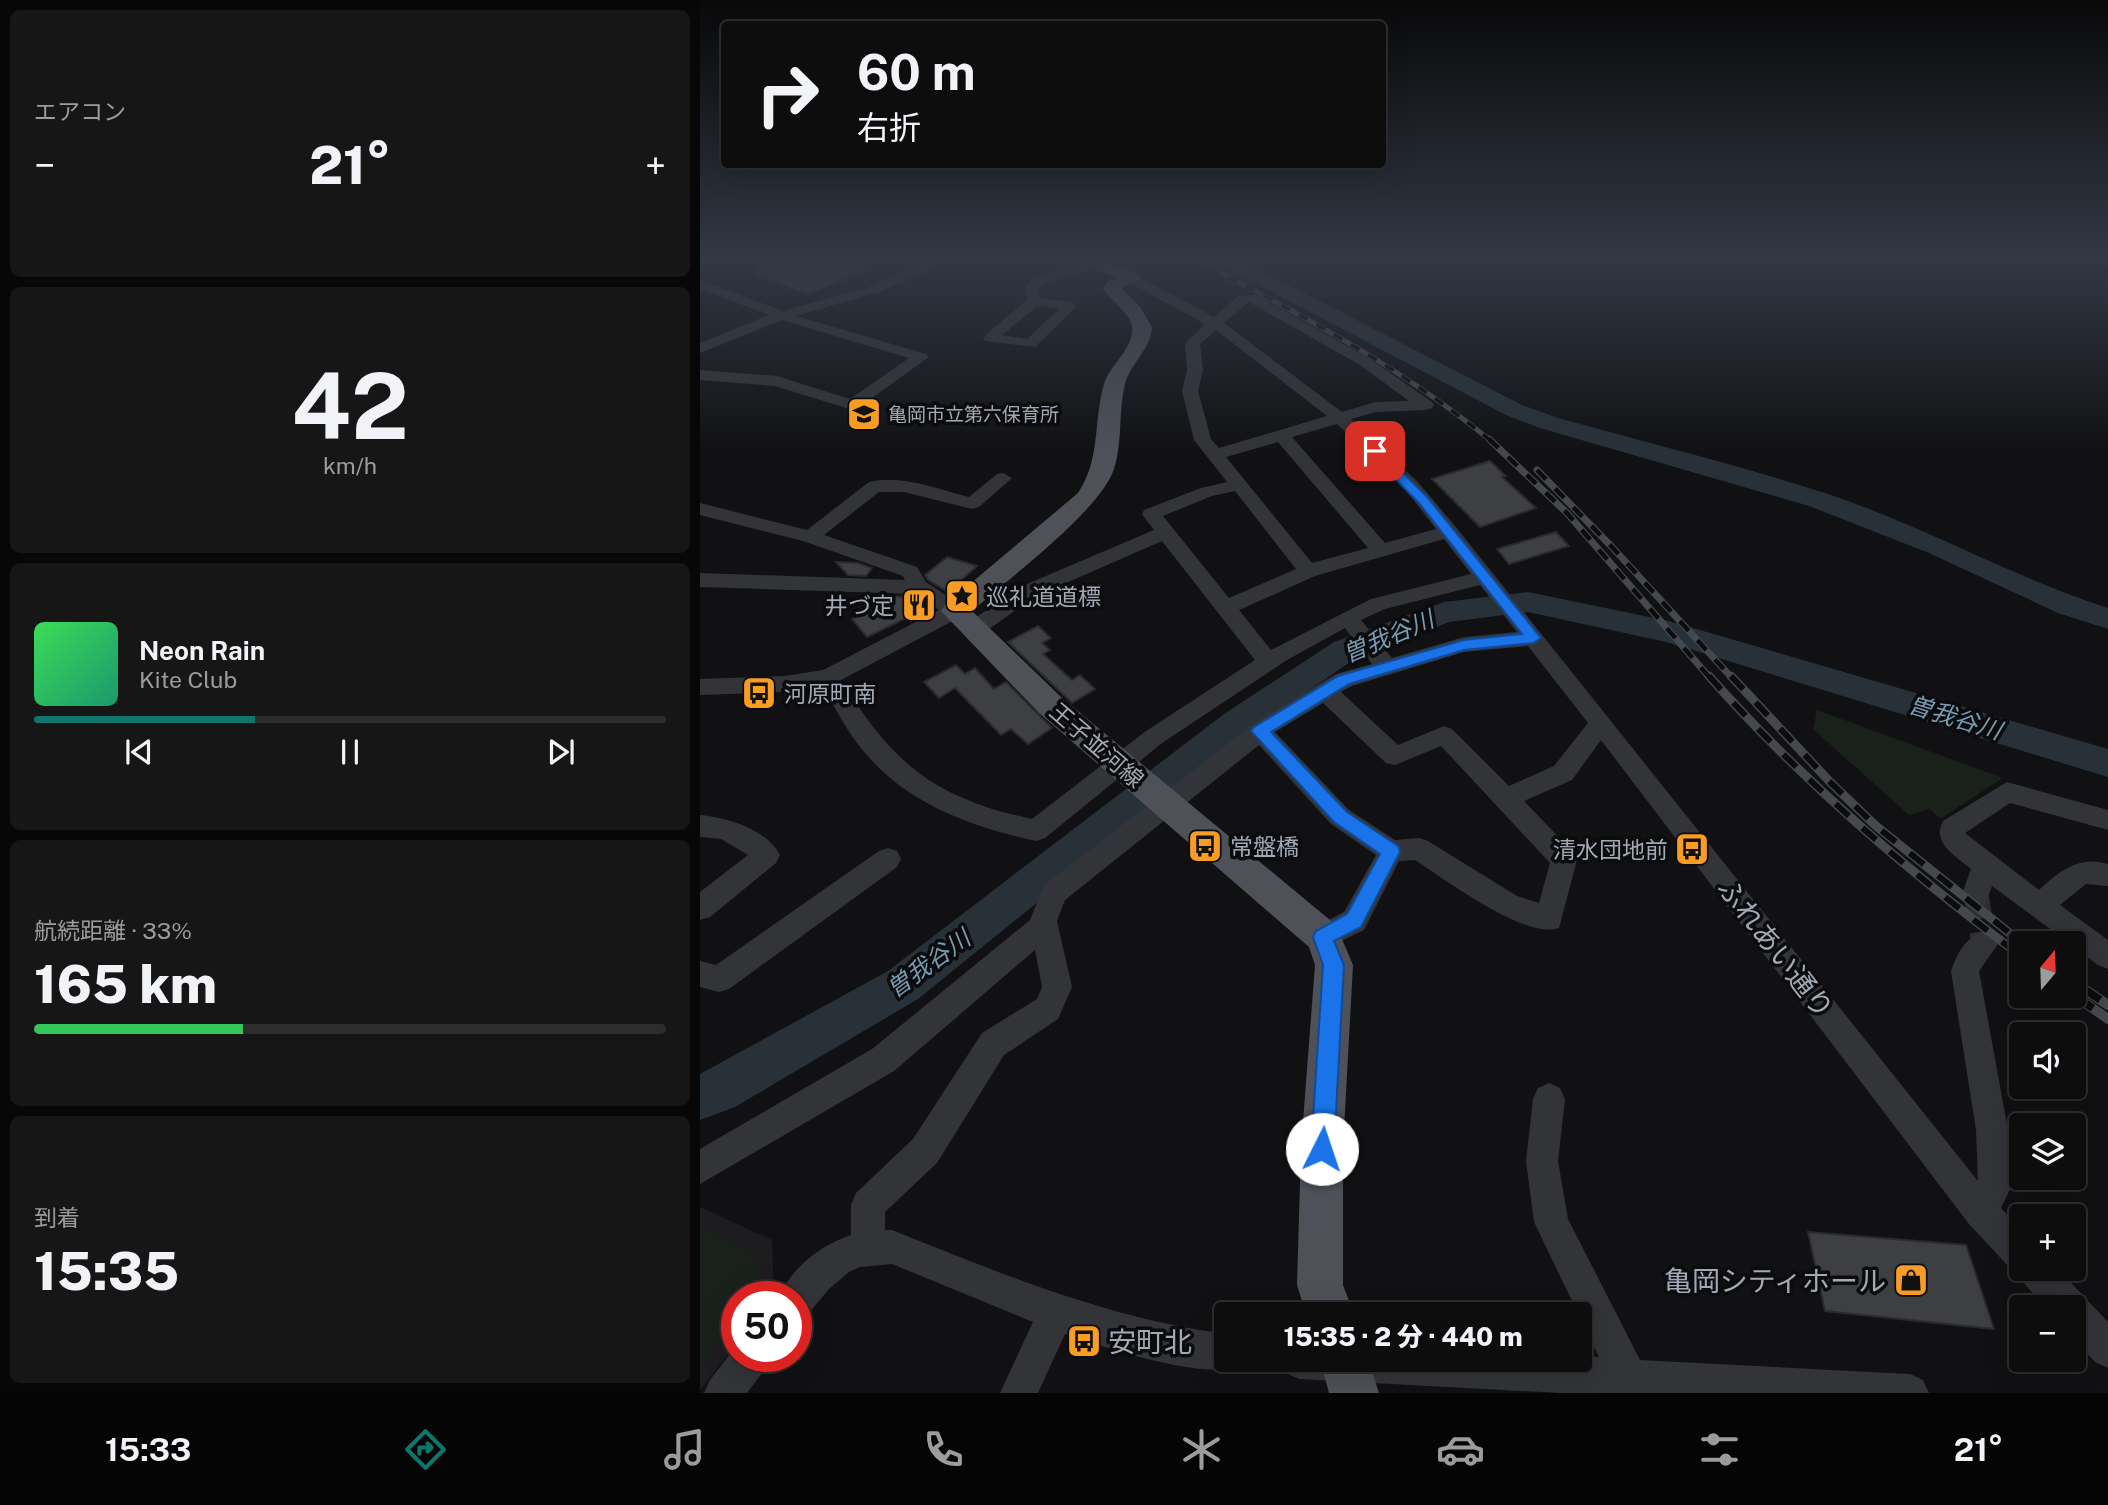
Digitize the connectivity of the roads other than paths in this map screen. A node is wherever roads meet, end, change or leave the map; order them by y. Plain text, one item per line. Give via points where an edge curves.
1 (763, 323) edge
2 (805, 323) edge
3 (1007, 323) edge
4 (1052, 323) edge
5 (1141, 323) edge
6 (1296, 323) edge
7 (1216, 324) joint
8 (700, 348) edge
9 (700, 375) edge
10 (1339, 417) junction
11 (1282, 436) junction
12 (1216, 456) junction
13 (1003, 478) dead end
14 (1239, 485) junction
15 (700, 509) edge
16 (1449, 531) junction
17 (1166, 532) junction
18 (810, 537) junction
19 (1381, 550) junction
20 (1308, 571) junction
21 (1483, 576) junction
22 (700, 580) edge
23 (919, 587) junction
24 (1226, 608) junction
25 (964, 621) junction
26 (1351, 622) dead end
27 (1533, 638) junction
28 (1269, 662) junction
29 (1388, 668) junction
30 (828, 677) junction
31 (700, 687) edge
32 (1325, 691) junction
33 (1601, 723) junction
34 (1260, 731) junction
35 (1121, 768) junction
36 (1505, 799) junction
37 (1163, 802) junction
38 (2108, 820) edge
39 (700, 826) edge
40 (1391, 852) junction
41 (888, 859) dead end
42 (1986, 866) junction
43 (2108, 875) edge
44 (1976, 894) tunnel mouth
45 (2041, 905) junction
46 (700, 908) edge
47 (1044, 925) junction
48 (1323, 937) junction
49 (1984, 944) tunnel mouth
50 (2108, 956) edge
51 (700, 974) edge
52 (1549, 1099) dead end
53 (700, 1167) edge
54 (1981, 1212) junction
55 (2009, 1242) edge
56 (868, 1246) junction
57 (811, 1281) edge
58 (2045, 1281) edge
59 (2058, 1295) edge
60 (1326, 1302) edge
61 (1055, 1314) junction
62 (2086, 1325) edge
63 (2108, 1349) edge
64 (1214, 1352) edge
65 (739, 1372) edge
66 (1446, 1372) edge
67 (1629, 1377) junction
68 (723, 1393) edge
69 (1019, 1393) edge
70 (1910, 1393) edge

1 - 8 street
2 - 9 street via 921,357 852,405 777,381
3 - 4 street via 990,338 1030,344
5 - 25 main road via 1142,335 1114,385 1108,447 1098,483
6 - 10 street via 1365,362 1426,405 1375,407
7 - 10 street
7 - 12 street via 1192,343 1195,370 1190,391 1203,440
10 - 11 street
10 - 16 street via 1411,485
11 - 12 street
11 - 19 street
12 - 14 street
13 - 18 street via 972,503 904,487 876,486
14 - 17 street via 1151,514
14 - 20 street
15 - 18 street
16 - 19 street
16 - 21 street
17 - 24 street
17 - 25 street
18 - 23 street via 910,572
19 - 20 street
20 - 24 street
21 - 27 street, ふれあい通り
21 - 28 street via 1378,604
22 - 23 street
23 - 25 street
24 - 28 street
25 - 30 street
25 - 35 main road, 王子並河線
26 - 29 street
27 - 29 street via 1464,645
27 - 33 street, ふれあい通り
28 - 35 street via 1154,737
29 - 32 street via 1344,680
30 - 31 street via 785,684
30 - 35 street via 882,757 917,786 965,811 1002,823 1036,830
32 - 34 street
32 - 36 street via 1395,756 1444,735
33 - 36 street via 1563,773
33 - 54 street, ふれあい通り
34 - 37 street
34 - 40 street via 1340,817
35 - 37 main road, 王子並河線
36 - 40 street via 1564,860 1549,919 1508,905 1419,849
37 - 47 street via 1054,893
37 - 48 main road, 王子並河線
38 - 42 street via 2007,792 1952,828 1952,837
39 - 46 street via 748,839 767,855
40 - 48 street via 1354,920
41 - 51 street via 719,979
42 - 44 street
42 - 45 street
43 - 45 street via 2078,872
45 - 50 street
47 - 53 street via 883,1060
47 - 56 street via 1057,987 1048,1009 993,1044 925,1151 868,1205
48 - 60 main road via 1334,965 1322,1149 1320,1285
49 - 54 street via 1970,957 1965,971 1992,1130 1996,1185
52 - 67 street via 1542,1161 1551,1222
54 - 55 street, ふれあい通り
56 - 57 street via 845,1252
56 - 61 street via 892,1247
58 - 59 street
61 - 64 street via 1119,1334
61 - 69 street
62 - 63 street
65 - 68 street
66 - 67 street
67 - 70 street

